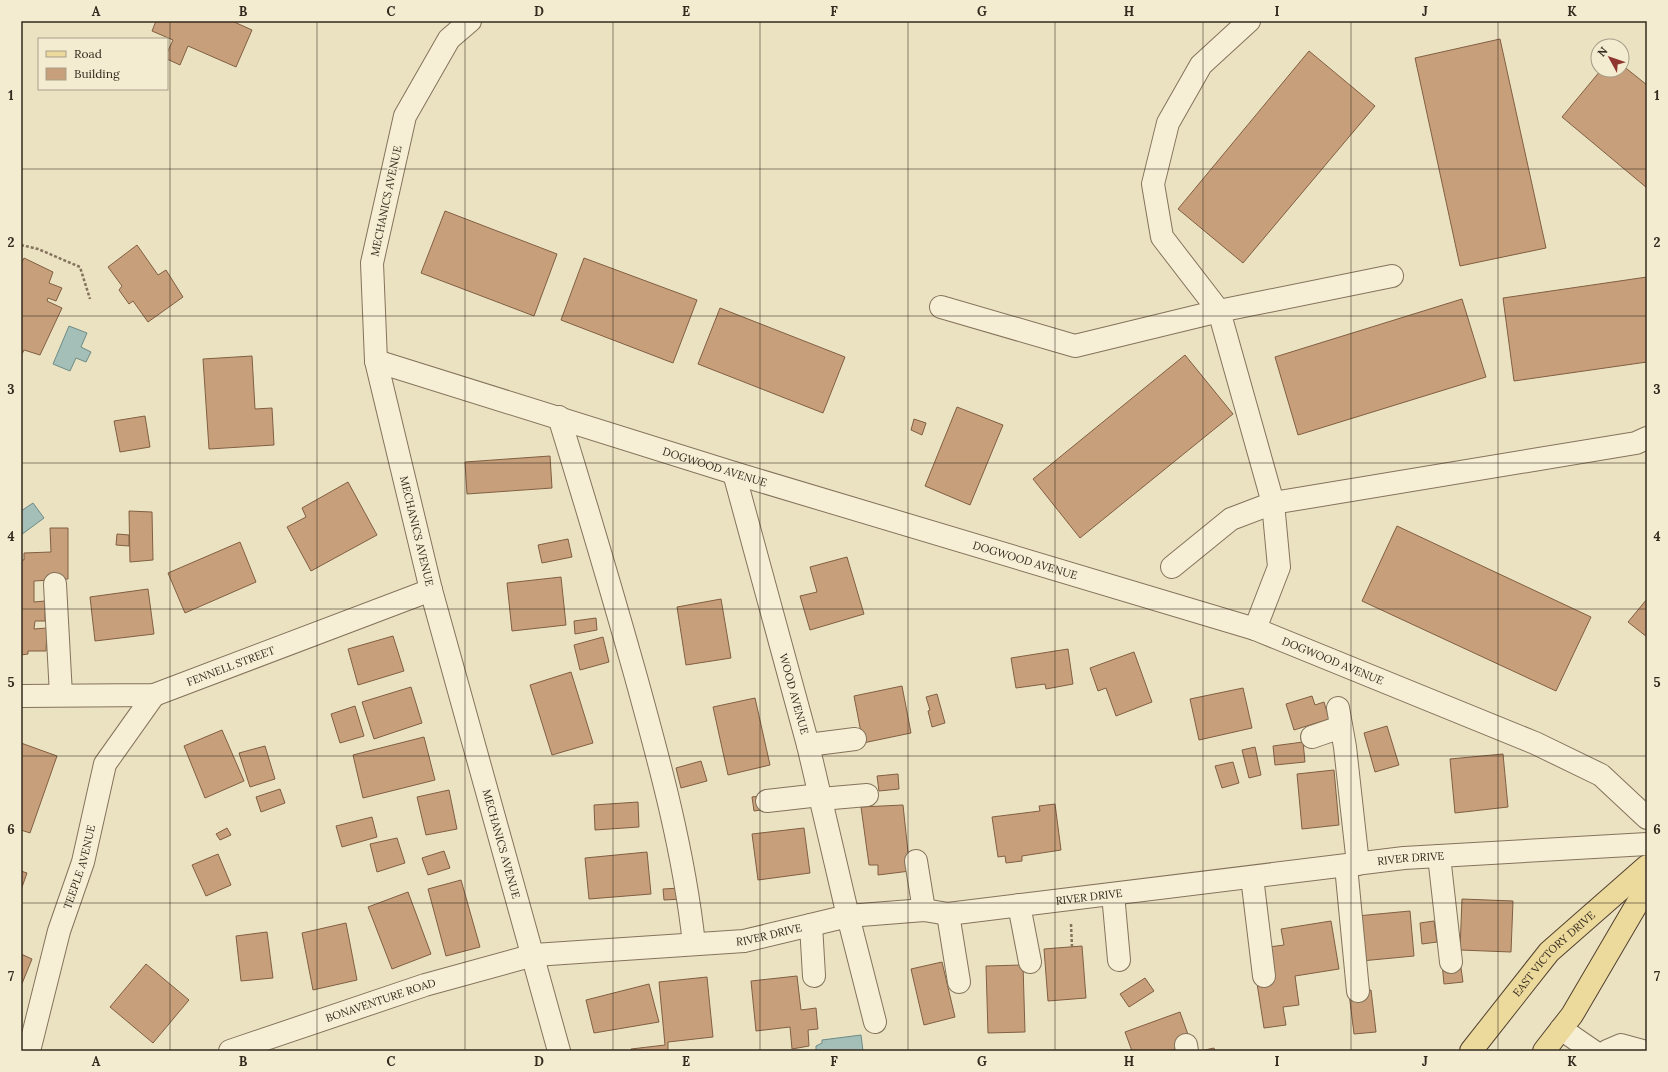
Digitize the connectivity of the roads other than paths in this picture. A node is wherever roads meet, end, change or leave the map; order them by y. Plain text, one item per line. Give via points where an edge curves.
1 (470, 21) edge
2 (1249, 21) edge
3 (1392, 276) dead end
4 (941, 307) dead end
5 (1219, 311) junction
6 (376, 361) junction
7 (559, 418) junction
8 (1647, 438) edge
9 (734, 473) junction
10 (1273, 503) junction
11 (1172, 567) dead end
12 (55, 584) dead end
13 (431, 590) junction
14 (1255, 629) junction
15 (61, 695) junction
16 (154, 695) junction
17 (21, 696) edge
18 (1312, 737) dead end
19 (855, 739) dead end
20 (808, 745) junction
21 (867, 795) dead end
22 (820, 797) junction
23 (766, 801) dead end
24 (1647, 818) edge
25 (1647, 844) edge
26 (1439, 856) junction
27 (916, 861) dead end
28 (1352, 865) junction
29 (1647, 866) edge
30 (1252, 877) junction
31 (1647, 887) edge
32 (1113, 894) junction
33 (1019, 905) junction
34 (924, 910) junction
35 (948, 914) junction
36 (848, 916) junction
37 (811, 925) junction
38 (694, 944) junction
39 (534, 955) junction
40 (1119, 960) dead end
41 (1030, 962) dead end
42 (1451, 962) dead end
43 (814, 976) dead end
44 (1264, 976) dead end
45 (959, 982) dead end
46 (1358, 992) dead end
47 (875, 1022) dead end
48 (1561, 1029) junction
49 (29, 1051) edge
50 (230, 1051) edge
51 (560, 1051) edge
52 (1471, 1051) edge
53 (1544, 1051) edge
54 (1594, 1051) edge
55 (1607, 1051) edge
56 (1643, 1051) edge

1 - 6 street, MECHANICS AVENUE via 449,40 405,116 372,263
2 - 5 street via 1201,65 1168,123 1153,184 1162,237
3 - 5 street
4 - 5 street via 1075,346
5 - 10 street
6 - 7 street, DOGWOOD AVENUE
6 - 13 street, MECHANICS AVENUE
7 - 9 street, DOGWOOD AVENUE
7 - 38 street via 659,756 689,896
8 - 10 street via 1636,443
9 - 14 street, DOGWOOD AVENUE
9 - 20 street, WOOD AVENUE
10 - 11 street via 1231,519
10 - 14 street via 1279,567
12 - 15 street
13 - 16 street, FENNELL STREET
13 - 39 street, MECHANICS AVENUE
14 - 24 street, DOGWOOD AVENUE via 1535,743 1601,775
15 - 16 street, FENNELL STREET
15 - 17 street, FENNELL STREET
16 - 49 street, TEEPLE AVENUE via 105,764 82,862 59,931
18 - 28 street via 1340,718
19 - 20 street
20 - 22 street, WOOD AVENUE
21 - 22 street
22 - 23 street
22 - 36 street, WOOD AVENUE
25 - 26 street, RIVER DRIVE
26 - 28 street, RIVER DRIVE
26 - 42 street
27 - 34 street
28 - 30 street, RIVER DRIVE
28 - 46 street
29 - 52 main road, EAST VICTORY DRIVE via 1549,952
30 - 32 street, RIVER DRIVE
30 - 44 street
31 - 48 main road via 1572,1015
32 - 33 street, RIVER DRIVE
32 - 40 street
33 - 35 street, RIVER DRIVE
33 - 41 street
34 - 35 street, RIVER DRIVE
34 - 36 street, RIVER DRIVE
35 - 45 street
36 - 37 street, RIVER DRIVE
36 - 47 street, WOOD AVENUE
37 - 38 street, RIVER DRIVE via 744,941
37 - 43 street
38 - 39 street, RIVER DRIVE
39 - 50 street, BONAVENTURE ROAD via 425,985
39 - 51 street, MECHANICS AVENUE
48 - 53 main road
48 - 54 street
55 - 56 street via 1621,1045

